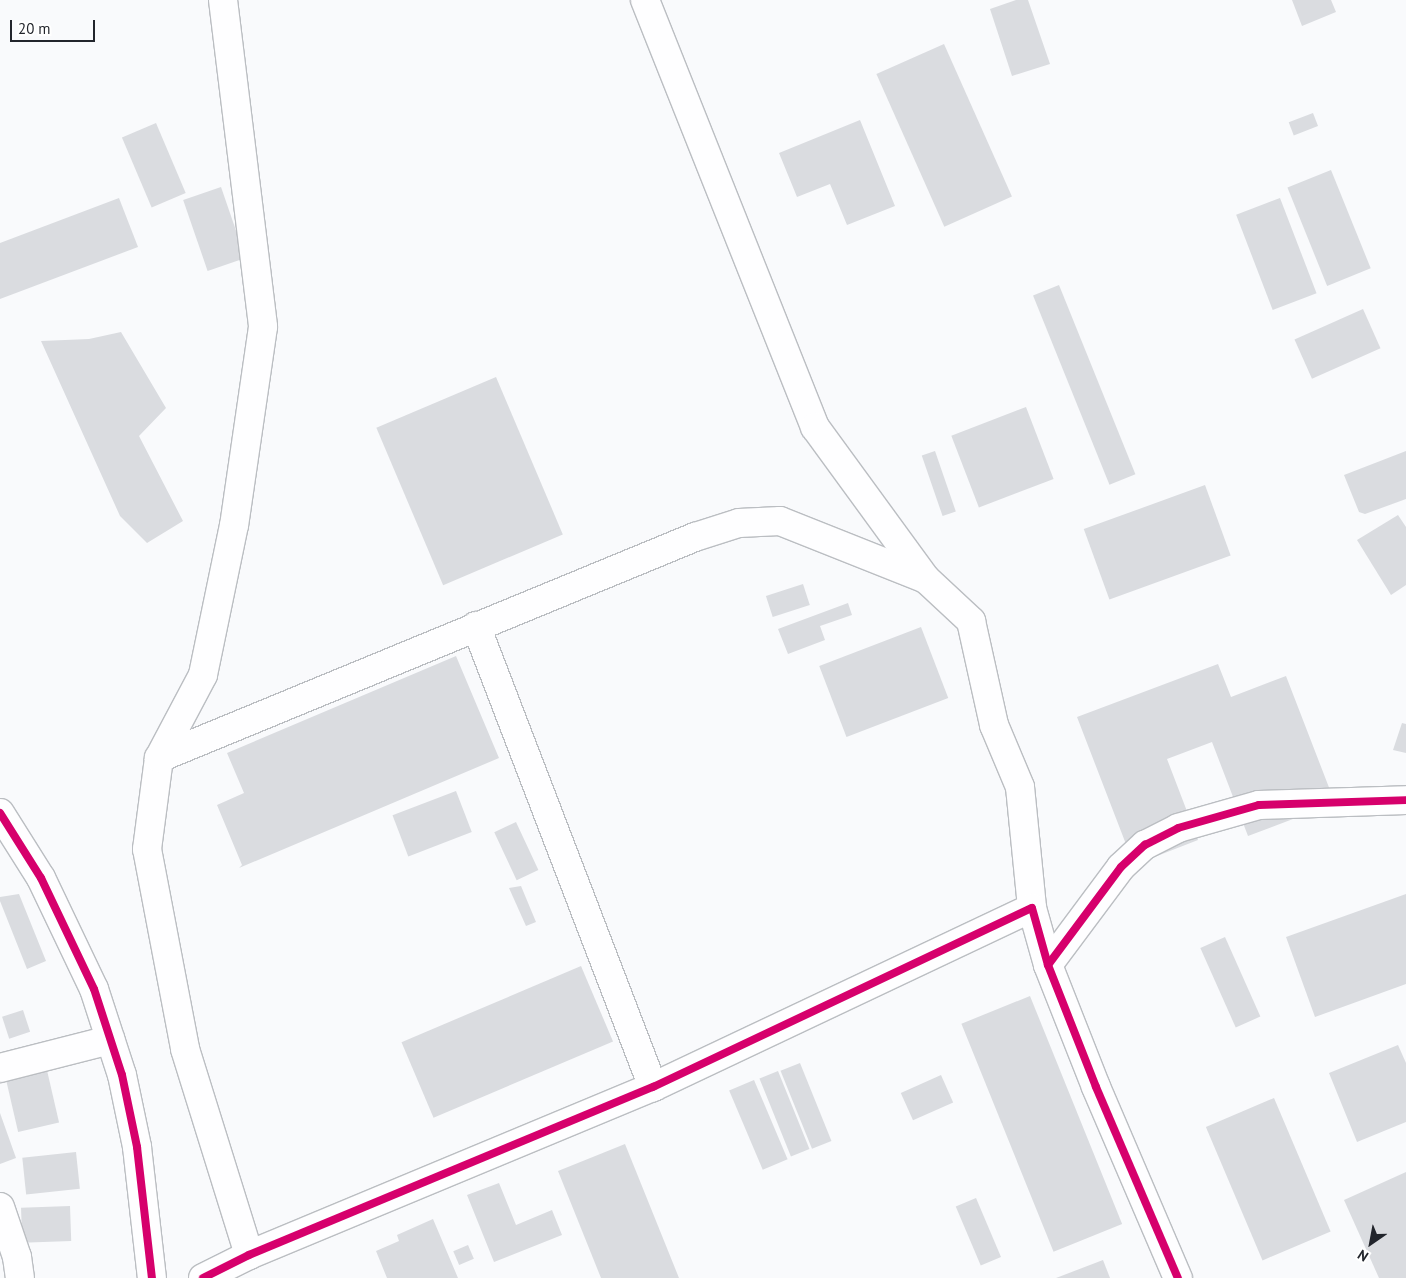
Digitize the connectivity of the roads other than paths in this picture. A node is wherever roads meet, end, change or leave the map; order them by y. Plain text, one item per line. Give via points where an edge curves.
1 (223, 0) edge
2 (645, 0) edge
3 (926, 579) junction
4 (476, 626) junction
5 (159, 758) junction
6 (1406, 800) edge
7 (0, 813) edge
8 (1032, 908) junction
9 (1048, 965) junction
10 (110, 1040) junction
11 (0, 1068) edge
12 (653, 1087) junction
13 (0, 1207) edge
14 (249, 1255) junction
15 (20, 1278) edge
16 (152, 1278) edge
17 (203, 1278) edge
18 (1178, 1278) edge

1 - 5 street via 264,327 234,525 203,675
2 - 3 street via 815,427
3 - 4 street via 780,521 738,523 695,537
3 - 8 street via 971,621 994,725 1020,788
4 - 5 street
4 - 12 street
5 - 14 street via 147,849 185,1049
6 - 9 street via 1259,805 1178,828 1145,845 1121,867
7 - 10 street via 41,878 94,989
8 - 9 street
8 - 12 street
9 - 18 street
10 - 11 street
10 - 16 street via 122,1075 137,1147
12 - 14 street
13 - 15 street via 17,1257
14 - 17 street

